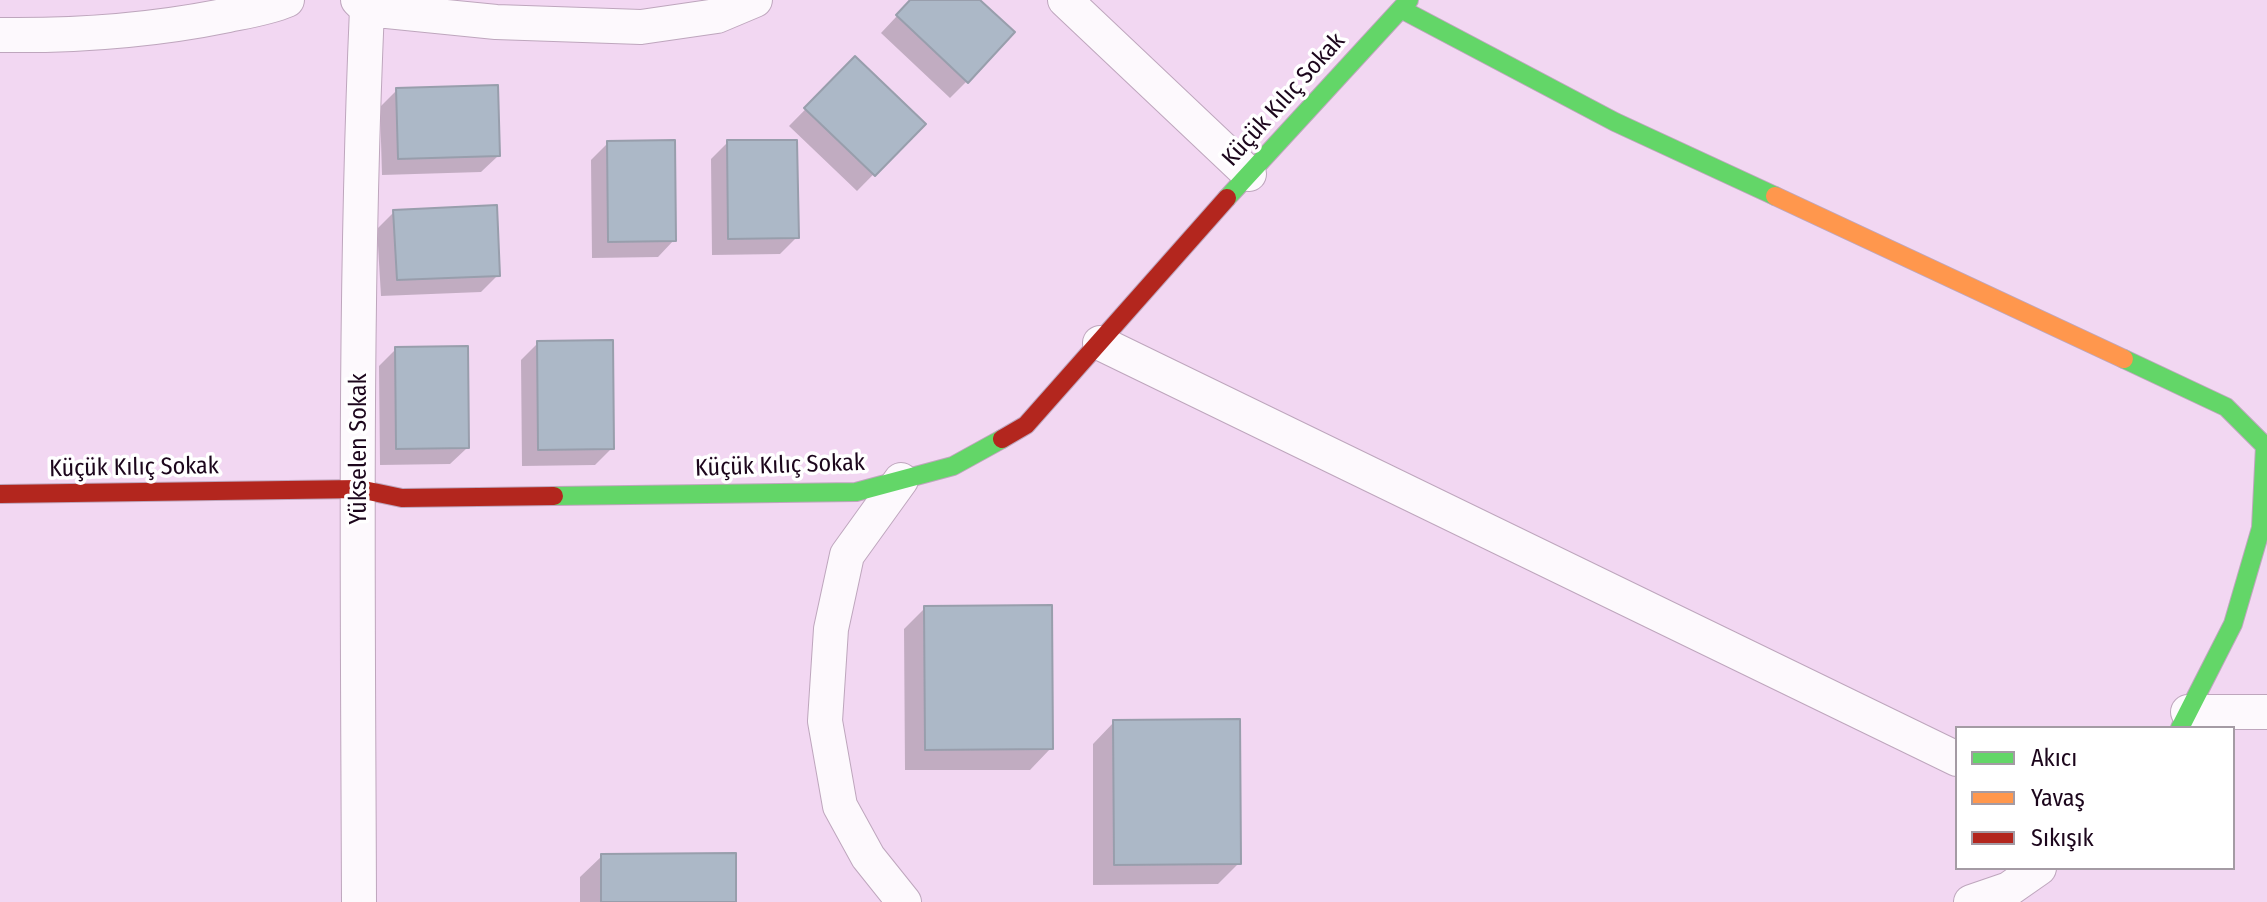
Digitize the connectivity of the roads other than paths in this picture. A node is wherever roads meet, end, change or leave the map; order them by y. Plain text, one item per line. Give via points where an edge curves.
1 (287, 0) edge
2 (755, 0) edge
3 (1065, 0) edge
4 (363, 4) edge
5 (1405, 4) edge
6 (0, 35) edge
7 (1249, 174) junction
8 (1100, 343) junction
9 (901, 480) junction
10 (359, 489) junction
11 (0, 494) edge
12 (2267, 712) edge
13 (2184, 720) edge
14 (1955, 758) edge
15 (2036, 870) edge
16 (359, 902) edge
17 (904, 902) edge
18 (1971, 902) edge

1 - 6 street via 192,23
2 - 4 street via 717,16 641,27 496,22
3 - 7 street
4 - 10 street, Yükselen Sokak
5 - 7 street, Küçük Kılıç Sokak
5 - 13 street via 1615,122 2226,407 2265,446 2261,528 2233,624
7 - 8 street, Küçük Kılıç Sokak
8 - 9 street, Küçük Kılıç Sokak via 1026,425 953,466
8 - 14 street
9 - 10 street, Küçük Kılıç Sokak via 856,492 402,498
9 - 17 street via 847,555 831,629 825,721 840,806 868,857
10 - 11 street, Küçük Kılıç Sokak
10 - 16 street, Yükselen Sokak
12 - 13 street
15 - 18 street via 2009,889

